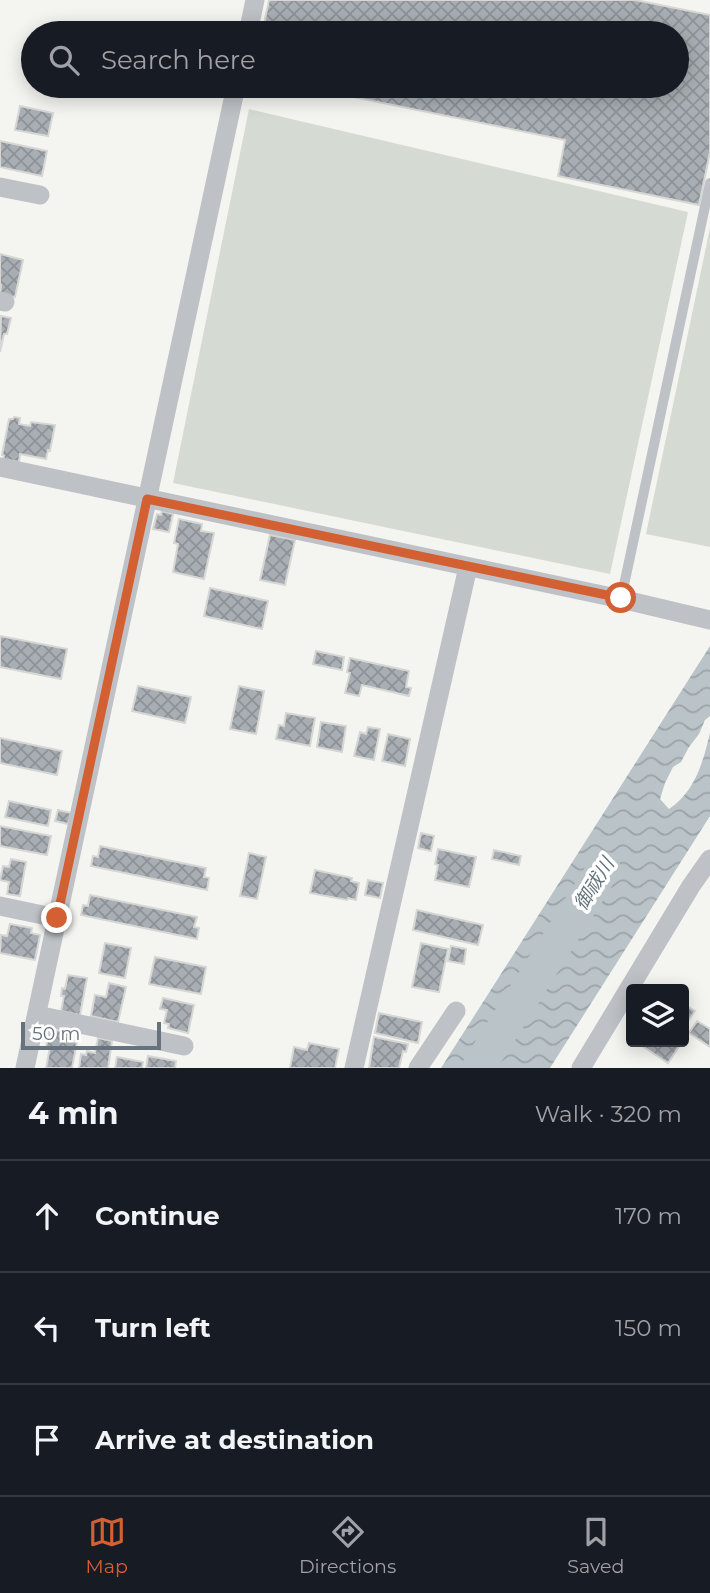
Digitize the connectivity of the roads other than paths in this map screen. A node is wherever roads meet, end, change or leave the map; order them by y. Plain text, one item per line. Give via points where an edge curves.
1 (255, 0) edge
2 (251, 21) edge
3 (233, 98) edge
4 (710, 183) edge
5 (0, 187) edge
6 (40, 195) dead end
7 (0, 467) edge
8 (147, 499) junction
9 (468, 566) junction
10 (621, 598) junction
11 (710, 619) edge
12 (710, 859) edge
13 (0, 906) edge
14 (57, 918) junction
15 (456, 1011) dead end
16 (37, 1015) junction
17 (184, 1046) dead end
18 (25, 1068) edge
19 (354, 1068) edge
20 (418, 1068) edge
21 (581, 1068) edge

1 - 2 street
3 - 8 street
4 - 10 lane
5 - 6 street
7 - 8 street
8 - 9 street
8 - 14 street
9 - 10 street
9 - 19 street
10 - 11 street
12 - 21 street
13 - 14 street
14 - 16 street
15 - 20 street
16 - 17 street
16 - 18 street

